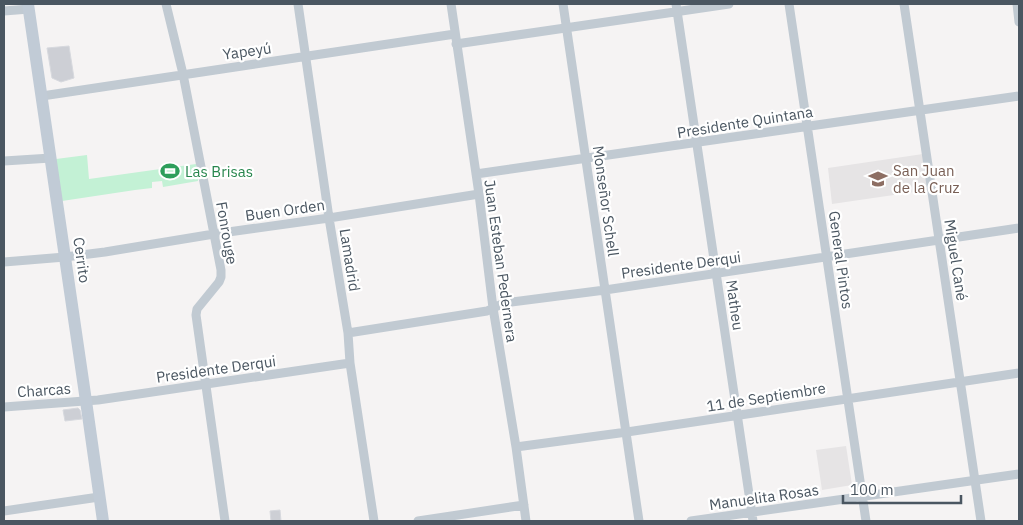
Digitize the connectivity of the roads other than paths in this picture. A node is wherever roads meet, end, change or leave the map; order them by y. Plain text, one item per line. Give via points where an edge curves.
1 (166, 4) edge
2 (298, 4) edge
3 (451, 4) edge
4 (563, 4) edge
5 (729, 4) edge
6 (789, 4) edge
7 (904, 4) edge
8 (1016, 4) edge
9 (28, 6) edge
10 (677, 7) edge
11 (4, 11) edge
12 (1019, 22) edge
13 (566, 28) junction
14 (455, 34) junction
15 (456, 44) junction
16 (306, 56) junction
17 (183, 74) junction
18 (42, 96) junction
19 (1019, 96) edge
20 (919, 110) junction
21 (808, 126) junction
22 (698, 143) junction
23 (51, 158) junction
24 (586, 159) junction
25 (4, 161) edge
26 (476, 174) junction
27 (479, 194) junction
28 (329, 218) junction
29 (1019, 228) edge
30 (214, 234) junction
31 (939, 240) junction
32 (64, 257) junction
33 (827, 257) junction
34 (4, 262) edge
35 (716, 273) junction
36 (605, 290) junction
37 (493, 308) junction
38 (348, 333) junction
39 (350, 363) junction
40 (1019, 373) edge
41 (961, 382) junction
42 (206, 384) junction
43 (848, 399) junction
44 (86, 401) junction
45 (4, 407) edge
46 (737, 415) junction
47 (627, 432) junction
48 (516, 447) junction
49 (1019, 474) edge
50 (975, 480) junction
51 (862, 496) junction
52 (99, 497) junction
53 (524, 505) junction
54 (4, 511) edge
55 (752, 517) edge
56 (102, 521) edge
57 (225, 521) edge
58 (374, 521) edge
59 (418, 521) edge
60 (526, 521) edge
61 (639, 521) edge
62 (691, 521) edge
63 (866, 521) edge
64 (981, 521) edge

1 - 17 street, Fonrouge
2 - 16 street, Lamadrid
3 - 14 street, Juan Esteban Pedernera
4 - 13 street, Monseñor Schell
5 - 10 street
6 - 21 street, General Pintos
7 - 20 street, Miguel Cané
8 - 12 street
9 - 11 street
9 - 18 main road, Cerrito
10 - 13 street
10 - 22 street, Matheu
13 - 15 street
13 - 24 street, Monseñor Schell
14 - 15 street, Juan Esteban Pedernera
14 - 16 street, Yapeyú
15 - 26 street, Juan Esteban Pedernera
16 - 17 street, Yapeyú
16 - 28 street, Lamadrid
17 - 18 street, Yapeyú
17 - 30 street, Fonrouge
18 - 23 main road, Cerrito
19 - 20 street, Presidente Quintana
20 - 21 street, Presidente Quintana
20 - 31 street, Miguel Cané
21 - 22 street, Presidente Quintana
21 - 33 street, General Pintos
22 - 24 street, Presidente Quintana
22 - 35 street, Matheu
23 - 25 street
23 - 32 main road, Cerrito
24 - 26 street, Presidente Quintana
24 - 36 street, Monseñor Schell
26 - 27 street, Juan Esteban Pedernera
27 - 28 street, Buen Orden
27 - 37 street, Juan Esteban Pedernera
28 - 30 street, Buen Orden
28 - 38 street, Lamadrid
29 - 31 street, Presidente Derqui
30 - 32 street, Buen Orden
30 - 42 street, Fonrouge via 221,277 196,315
31 - 33 street, Presidente Derqui
31 - 41 street, Miguel Cané
32 - 34 street, Buen Orden
32 - 44 main road, Cerrito
33 - 35 street, Presidente Derqui
33 - 43 street, General Pintos
35 - 36 street, Presidente Derqui
35 - 46 street, Matheu
36 - 37 street, Presidente Derqui via 504,303
36 - 47 street, Monseñor Schell
37 - 38 street, Presidente Derqui
37 - 48 street, Juan Esteban Pedernera
38 - 39 street, Lamadrid
39 - 42 street, Presidente Derqui
39 - 58 street, Lamadrid
40 - 41 street, 11 de Septiembre
41 - 43 street, 11 de Septiembre
41 - 50 street, Miguel Cané
42 - 44 street, Presidente Derqui
42 - 57 street, Fonrouge
43 - 46 street, 11 de Septiembre
43 - 51 street, General Pintos
44 - 45 street, Charcas
44 - 52 main road, Cerrito
46 - 47 street, 11 de Septiembre
46 - 55 street, Matheu
47 - 48 street, 11 de Septiembre
47 - 61 street, Monseñor Schell
48 - 53 street, Juan Esteban Pedernera
49 - 50 street, Manuelita Rosas
50 - 51 street, Manuelita Rosas
50 - 64 street, Miguel Cané
51 - 55 street, Manuelita Rosas
51 - 63 street, General Pintos
52 - 54 street
52 - 56 main road, Cerrito
53 - 59 street
53 - 60 street, Juan Esteban Pedernera
55 - 62 street, Manuelita Rosas

